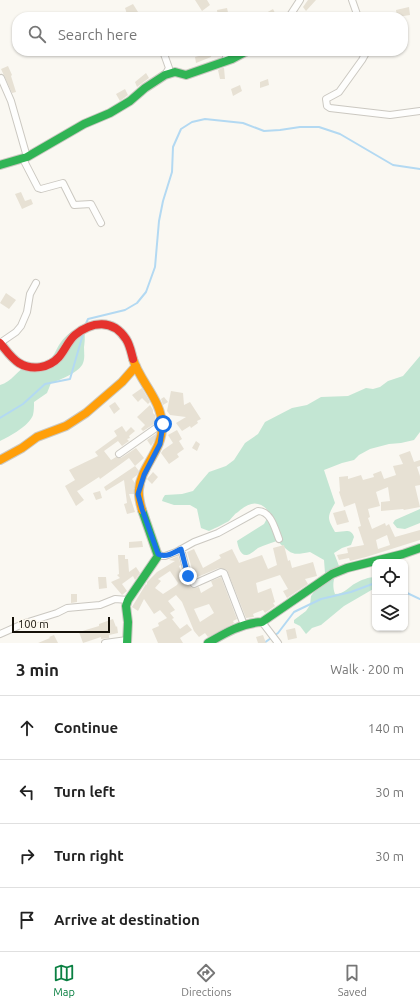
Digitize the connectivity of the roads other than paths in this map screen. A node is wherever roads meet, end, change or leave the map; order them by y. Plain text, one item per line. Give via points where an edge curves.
1 (300, 0) edge
2 (352, 0) edge
3 (292, 12) edge
4 (356, 12) edge
5 (165, 56) edge
6 (226, 56) edge
7 (238, 56) edge
8 (364, 56) edge
9 (228, 61) junction
10 (165, 75) junction
11 (1, 78) dead end
12 (420, 111) edge
13 (25, 158) junction
14 (0, 164) edge
15 (101, 223) dead end
16 (36, 283) dead end
17 (0, 343) edge
18 (136, 366) junction
19 (163, 424) junction
20 (119, 454) dead end
21 (0, 460) edge
22 (279, 540) dead end
23 (420, 548) edge
24 (181, 549) junction
25 (158, 554) junction
26 (128, 600) junction
27 (262, 622) junction
28 (244, 625) junction
29 (0, 634) edge
30 (127, 642) edge
31 (105, 643) edge
32 (208, 643) edge
33 (278, 643) edge

1 - 3 street
2 - 4 street
5 - 10 street via 169,68
6 - 9 street
7 - 9 street
8 - 12 street via 339,92 327,98 330,108 390,115
9 - 10 street via 186,75 175,72
10 - 13 street via 144,88 130,101
11 - 13 street via 11,101
13 - 14 street
13 - 15 street via 38,188 63,183 74,205 91,204
16 - 17 street via 30,294 21,326
17 - 18 street via 13,359 26,367 47,366 54,362 80,332 97,324 112,326 128,341
18 - 19 street via 152,394
18 - 21 street via 122,382 86,413 66,426 37,437
19 - 20 street
19 - 25 street via 160,444 144,475 138,494
22 - 24 street via 267,514 260,510 218,533
23 - 27 street via 332,574
24 - 25 street via 165,556
24 - 28 street via 188,576 194,584 224,573
25 - 26 street via 155,563
26 - 29 street via 115,599 100,605 67,608
26 - 30 street
27 - 28 street
27 - 33 street
28 - 32 street
30 - 31 street

